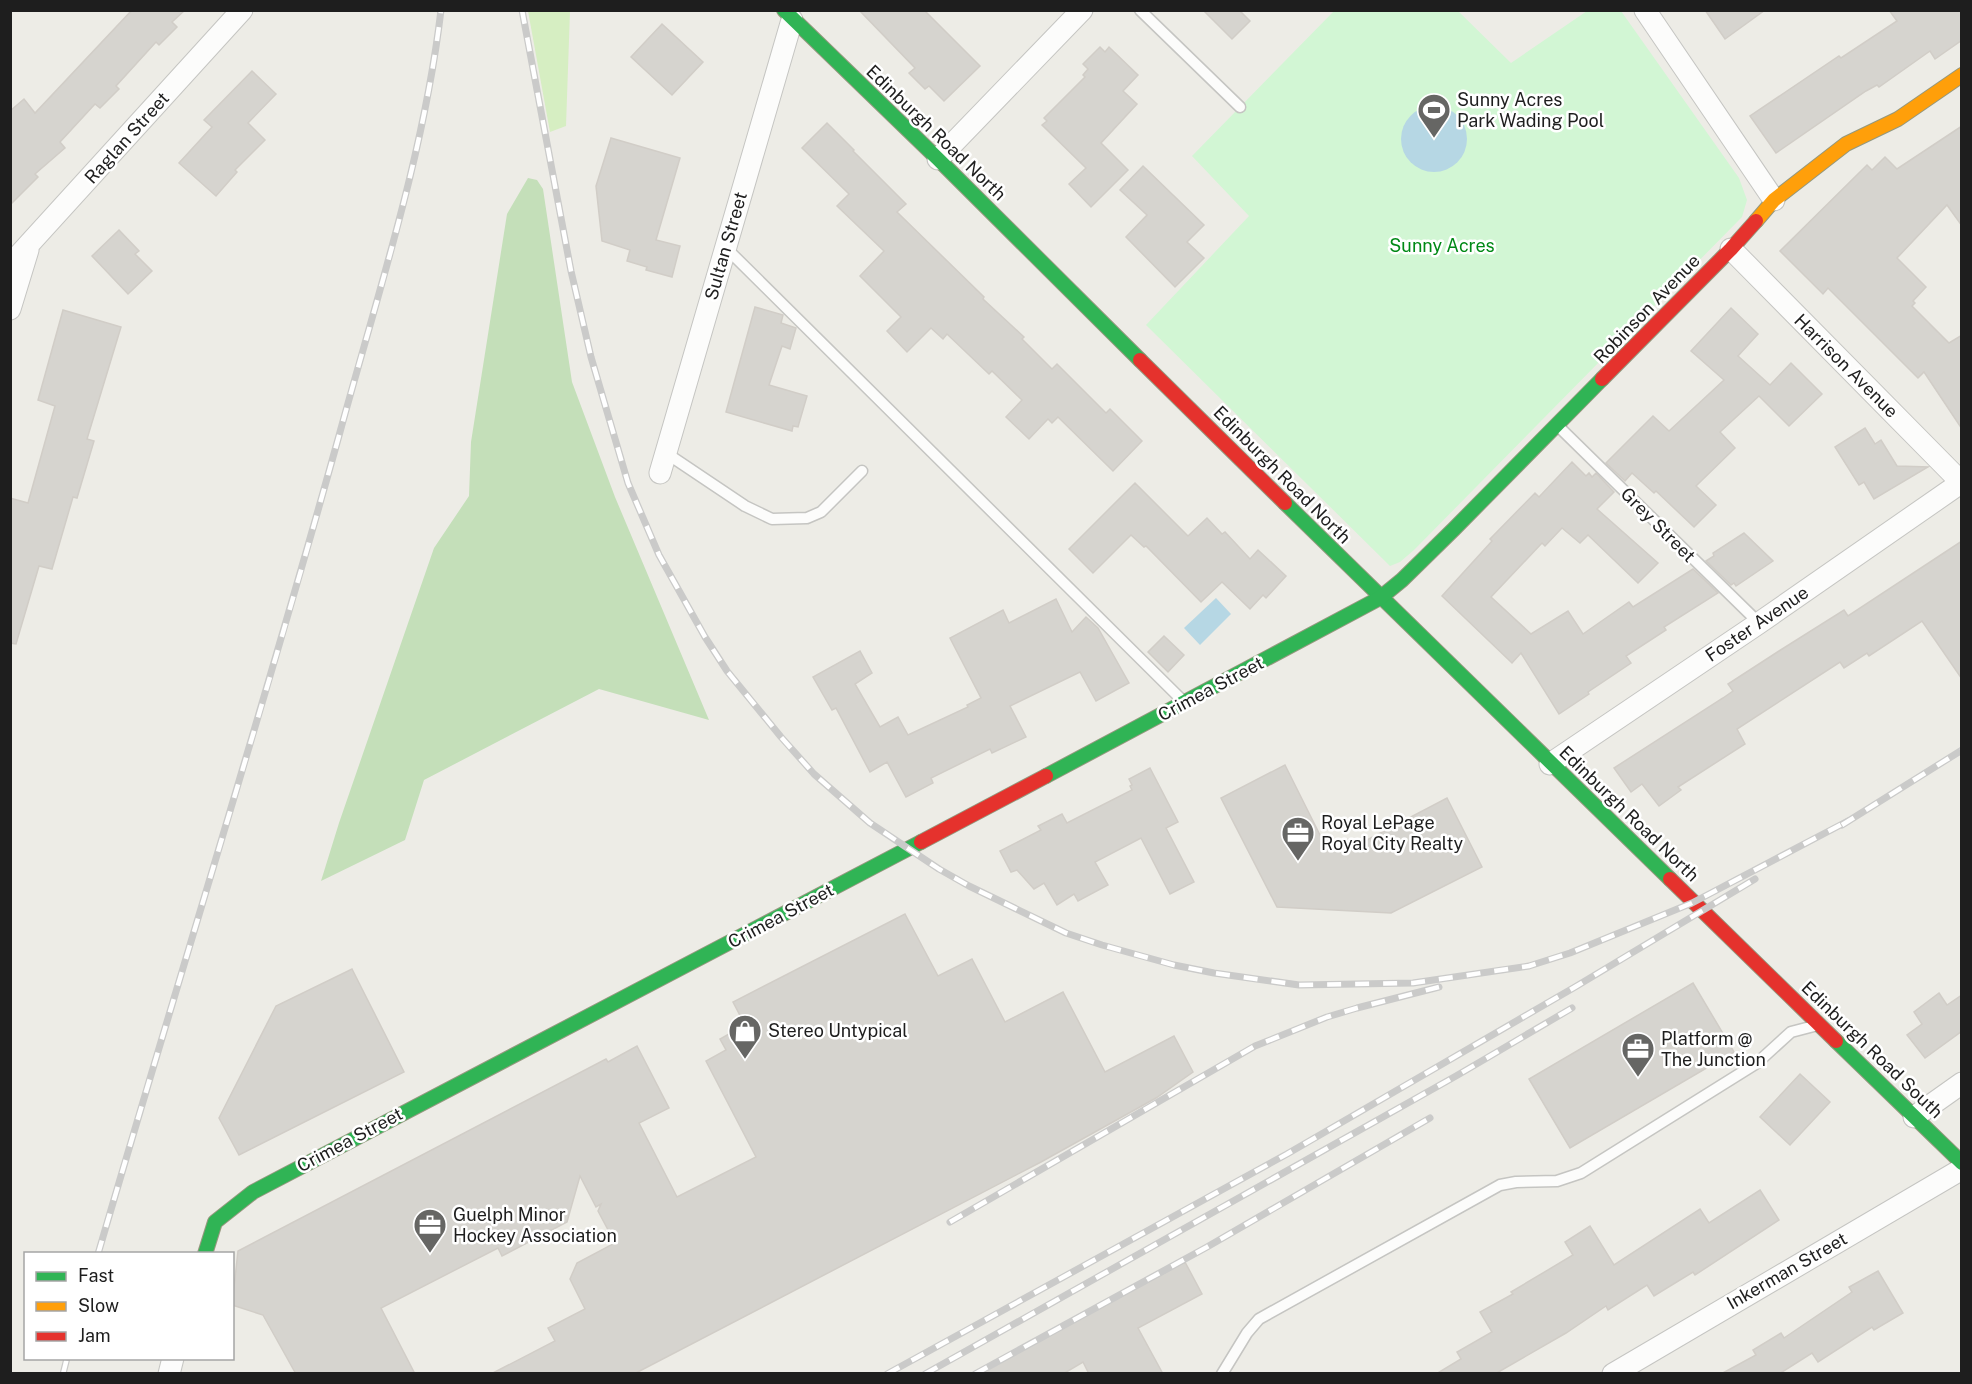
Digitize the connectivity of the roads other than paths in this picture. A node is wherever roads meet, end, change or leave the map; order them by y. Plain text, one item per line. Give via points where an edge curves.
1 (243, 10) edge
2 (1083, 10) edge
3 (1140, 10) edge
4 (1645, 10) edge
5 (788, 15) edge
6 (1962, 75) edge
7 (1240, 107) dead end
8 (938, 159) junction
9 (1774, 200) junction
10 (29, 247) junction
11 (725, 247) junction
12 (1731, 249) junction
13 (10, 265) edge
14 (10, 309) edge
15 (1558, 426) junction
16 (666, 453) junction
17 (862, 471) dead end
18 (660, 473) dead end
19 (1961, 482) edge
20 (1380, 598) junction
21 (1759, 623) junction
22 (1185, 703) junction
23 (1550, 764) junction
24 (1757, 963) joint
25 (1820, 1024) junction
26 (1962, 1083) edge
27 (1914, 1117) junction
28 (1962, 1163) edge
29 (1962, 1169) edge
30 (206, 1252) edge
31 (1222, 1374) edge
32 (1613, 1374) edge

1 - 10 street, Raglan Street
2 - 8 street
3 - 7 lane
4 - 9 street
5 - 8 street, Edinburgh Road North
5 - 11 street, Sultan Street
6 - 9 street, Robinson Avenue via 1898,119 1846,144
8 - 20 street, Edinburgh Road North
9 - 12 street, Robinson Avenue
10 - 13 street, Raglan Street
10 - 14 street
11 - 16 street, Sultan Street
11 - 22 lane
12 - 15 street, Robinson Avenue
12 - 19 street, Harrison Avenue
15 - 20 street, Robinson Avenue
15 - 21 lane, Grey Street
16 - 17 lane via 772,519 807,518 821,512
16 - 18 street, Sultan Street
19 - 21 street, Foster Avenue
20 - 22 street, Crimea Street
20 - 23 street, Edinburgh Road North
21 - 23 street, Foster Avenue
22 - 30 street, Crimea Street via 253,1192 215,1222
23 - 24 street, Edinburgh Road North
24 - 25 street, Edinburgh Road South
25 - 27 street, Edinburgh Road South
25 - 31 lane via 1791,1032 1757,1063 1581,1173 1557,1181 1500,1185 1259,1319
26 - 27 street
27 - 28 street, Edinburgh Road South
29 - 32 street, Inkerman Street

